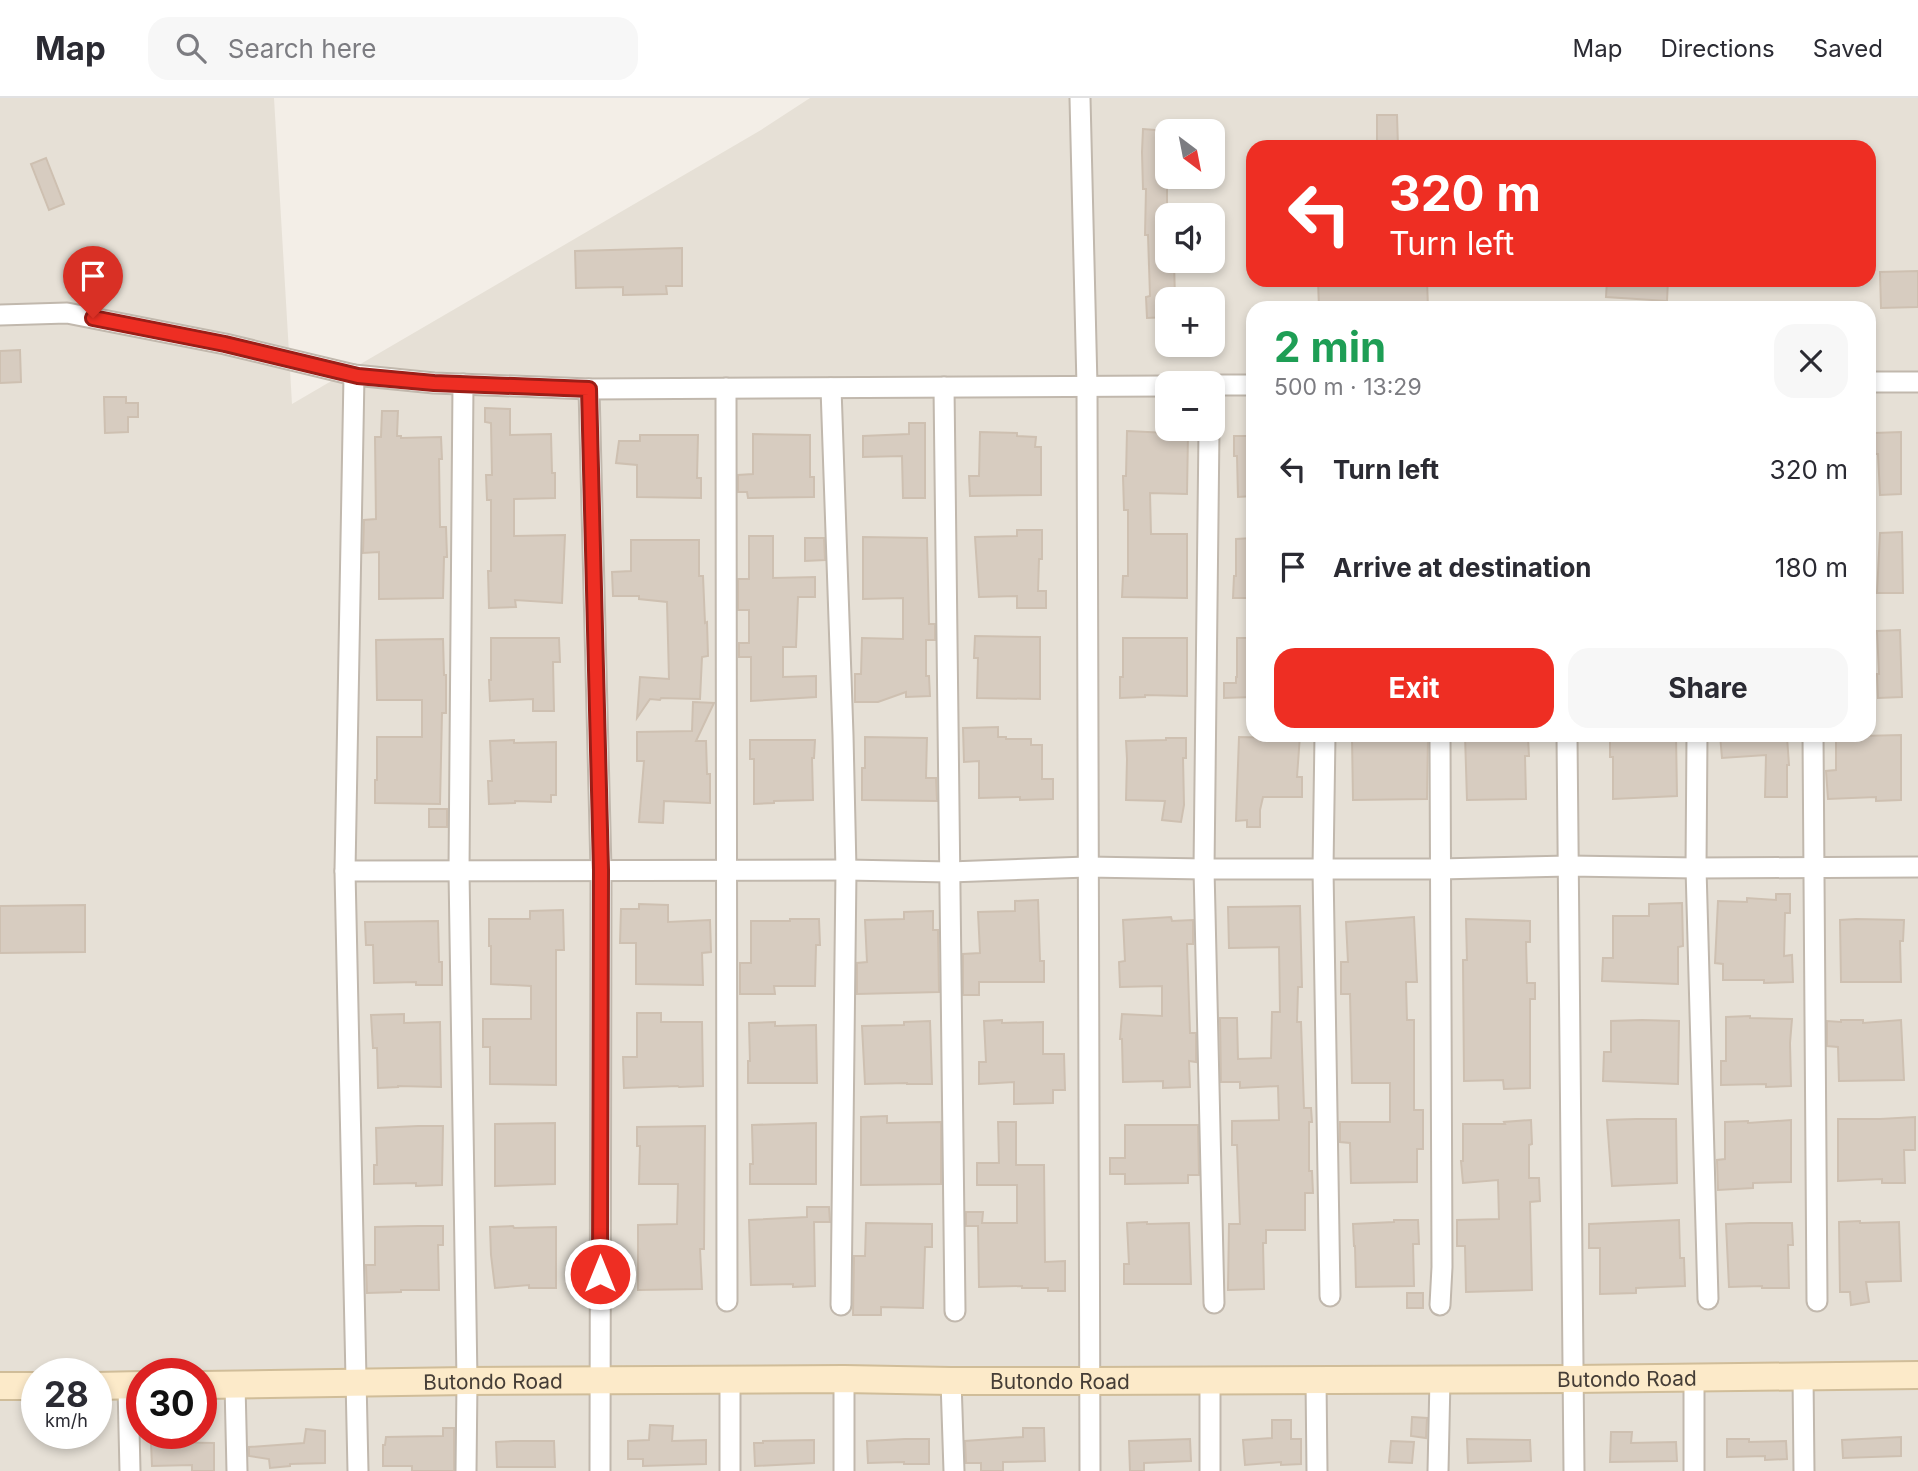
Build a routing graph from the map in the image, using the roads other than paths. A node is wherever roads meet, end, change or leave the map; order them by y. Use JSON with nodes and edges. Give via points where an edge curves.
{"nodes":[{"id":1,"x":1080,"y":98,"type":"edge"},
{"id":2,"x":0,"y":315,"type":"edge"},
{"id":3,"x":354,"y":375,"type":"junction"},
{"id":4,"x":1876,"y":382,"type":"edge"},
{"id":5,"x":1918,"y":382,"type":"edge"},
{"id":6,"x":463,"y":384,"type":"junction"},
{"id":7,"x":1225,"y":385,"type":"edge"},
{"id":8,"x":1246,"y":385,"type":"edge"},
{"id":9,"x":1087,"y":386,"type":"junction"},
{"id":10,"x":1155,"y":386,"type":"edge"},
{"id":11,"x":831,"y":387,"type":"junction"},
{"id":12,"x":944,"y":387,"type":"junction"},
{"id":13,"x":726,"y":388,"type":"junction"},
{"id":14,"x":589,"y":389,"type":"junction"},
{"id":15,"x":1209,"y":441,"type":"edge"},
{"id":16,"x":1325,"y":742,"type":"edge"},
{"id":17,"x":1440,"y":742,"type":"edge"},
{"id":18,"x":1567,"y":742,"type":"edge"},
{"id":19,"x":1697,"y":742,"type":"edge"},
{"id":20,"x":1813,"y":742,"type":"edge"},
{"id":21,"x":1569,"y":866,"type":"junction"},
{"id":22,"x":1087,"y":867,"type":"junction"},
{"id":23,"x":1918,"y":867,"type":"edge"},
{"id":24,"x":1696,"y":868,"type":"junction"},
{"id":25,"x":1813,"y":868,"type":"junction"},
{"id":26,"x":1204,"y":869,"type":"junction"},
{"id":27,"x":1323,"y":869,"type":"junction"},
{"id":28,"x":1439,"y":869,"type":"junction"},
{"id":29,"x":601,"y":870,"type":"junction"},
{"id":30,"x":727,"y":870,"type":"junction"},
{"id":31,"x":846,"y":870,"type":"junction"},
{"id":32,"x":345,"y":871,"type":"junction"},
{"id":33,"x":459,"y":871,"type":"junction"},
{"id":34,"x":950,"y":872,"type":"junction"},
{"id":35,"x":1330,"y":1296,"type":"dead end"},
{"id":36,"x":1708,"y":1298,"type":"dead end"},
{"id":37,"x":727,"y":1301,"type":"dead end"},
{"id":38,"x":1817,"y":1301,"type":"dead end"},
{"id":39,"x":1214,"y":1303,"type":"dead end"},
{"id":40,"x":841,"y":1305,"type":"dead end"},
{"id":41,"x":1440,"y":1305,"type":"dead end"},
{"id":42,"x":955,"y":1311,"type":"dead end"},
{"id":43,"x":1803,"y":1375,"type":"junction"},
{"id":44,"x":1918,"y":1375,"type":"edge"},
{"id":45,"x":1694,"y":1377,"type":"junction"},
{"id":46,"x":844,"y":1379,"type":"junction"},
{"id":47,"x":1440,"y":1379,"type":"junction"},
{"id":48,"x":1574,"y":1379,"type":"junction"},
{"id":49,"x":730,"y":1380,"type":"junction"},
{"id":50,"x":1210,"y":1380,"type":"junction"},
{"id":51,"x":1316,"y":1380,"type":"junction"},
{"id":52,"x":467,"y":1381,"type":"junction"},
{"id":53,"x":600,"y":1381,"type":"junction"},
{"id":54,"x":951,"y":1381,"type":"junction"},
{"id":55,"x":1090,"y":1381,"type":"junction"},
{"id":56,"x":357,"y":1382,"type":"junction"},
{"id":57,"x":235,"y":1384,"type":"junction"},
{"id":58,"x":217,"y":1385,"type":"edge"},
{"id":59,"x":0,"y":1386,"type":"edge"},
{"id":60,"x":21,"y":1386,"type":"edge"},
{"id":61,"x":131,"y":1449,"type":"edge"},
{"id":62,"x":130,"y":1471,"type":"edge"},
{"id":63,"x":237,"y":1471,"type":"edge"},
{"id":64,"x":358,"y":1471,"type":"edge"},
{"id":65,"x":466,"y":1471,"type":"edge"},
{"id":66,"x":600,"y":1471,"type":"edge"},
{"id":67,"x":730,"y":1471,"type":"edge"},
{"id":68,"x":844,"y":1471,"type":"edge"},
{"id":69,"x":954,"y":1471,"type":"edge"},
{"id":70,"x":1090,"y":1471,"type":"edge"},
{"id":71,"x":1210,"y":1471,"type":"edge"},
{"id":72,"x":1317,"y":1471,"type":"edge"},
{"id":73,"x":1438,"y":1471,"type":"edge"},
{"id":74,"x":1574,"y":1471,"type":"edge"},
{"id":75,"x":1694,"y":1471,"type":"edge"},
{"id":76,"x":1804,"y":1471,"type":"edge"}],
"edges":[{"from":1,"to":9,"type":"street"},
{"from":2,"to":3,"type":"street","via":[[67,313]]},
{"from":3,"to":6,"type":"street"},
{"from":3,"to":32,"type":"street"},
{"from":4,"to":5,"type":"street"},
{"from":6,"to":14,"type":"street"},
{"from":6,"to":33,"type":"street"},
{"from":7,"to":8,"type":"street"},
{"from":9,"to":10,"type":"street"},
{"from":9,"to":12,"type":"street"},
{"from":9,"to":22,"type":"street"},
{"from":11,"to":12,"type":"street"},
{"from":11,"to":13,"type":"street"},
{"from":11,"to":31,"type":"street"},
{"from":12,"to":34,"type":"street"},
{"from":13,"to":14,"type":"street"},
{"from":13,"to":30,"type":"street"},
{"from":14,"to":29,"type":"street"},
{"from":15,"to":26,"type":"street"},
{"from":16,"to":27,"type":"street"},
{"from":17,"to":28,"type":"street"},
{"from":18,"to":21,"type":"street"},
{"from":19,"to":24,"type":"street"},
{"from":20,"to":25,"type":"street"},
{"from":21,"to":24,"type":"street"},
{"from":21,"to":28,"type":"street"},
{"from":21,"to":48,"type":"street"},
{"from":22,"to":26,"type":"street"},
{"from":22,"to":34,"type":"street"},
{"from":22,"to":55,"type":"street"},
{"from":23,"to":25,"type":"street"},
{"from":24,"to":25,"type":"street"},
{"from":24,"to":36,"type":"street"},
{"from":25,"to":38,"type":"street"},
{"from":26,"to":27,"type":"street"},
{"from":26,"to":39,"type":"street"},
{"from":27,"to":28,"type":"street"},
{"from":27,"to":35,"type":"street"},
{"from":28,"to":41,"type":"street"},
{"from":29,"to":30,"type":"street"},
{"from":29,"to":33,"type":"street"},
{"from":29,"to":53,"type":"street"},
{"from":30,"to":31,"type":"street"},
{"from":30,"to":37,"type":"street"},
{"from":31,"to":34,"type":"street"},
{"from":31,"to":40,"type":"street"},
{"from":32,"to":33,"type":"street"},
{"from":32,"to":56,"type":"street"},
{"from":33,"to":52,"type":"street"},
{"from":34,"to":42,"type":"street"},
{"from":43,"to":44,"type":"street","name":"Butondo Road"},
{"from":43,"to":45,"type":"street","name":"Butondo Road"},
{"from":43,"to":76,"type":"street"},
{"from":45,"to":48,"type":"street","name":"Butondo Road"},
{"from":45,"to":75,"type":"street"},
{"from":46,"to":49,"type":"street","name":"Butondo Road"},
{"from":46,"to":54,"type":"street","name":"Butondo Road"},
{"from":46,"to":68,"type":"street"},
{"from":47,"to":48,"type":"street","name":"Butondo Road"},
{"from":47,"to":51,"type":"street","name":"Butondo Road"},
{"from":47,"to":73,"type":"street"},
{"from":48,"to":74,"type":"street"},
{"from":49,"to":53,"type":"street","name":"Butondo Road"},
{"from":49,"to":67,"type":"street"},
{"from":50,"to":51,"type":"street","name":"Butondo Road"},
{"from":50,"to":55,"type":"street","name":"Butondo Road"},
{"from":50,"to":71,"type":"street"},
{"from":51,"to":72,"type":"street"},
{"from":52,"to":53,"type":"street","name":"Butondo Road"},
{"from":52,"to":56,"type":"street","name":"Butondo Road"},
{"from":52,"to":65,"type":"street"},
{"from":53,"to":66,"type":"street"},
{"from":54,"to":55,"type":"street","name":"Butondo Road"},
{"from":54,"to":69,"type":"street"},
{"from":55,"to":70,"type":"street"},
{"from":56,"to":57,"type":"street","name":"Butondo Road"},
{"from":56,"to":64,"type":"street"},
{"from":57,"to":58,"type":"street","name":"Butondo Road"},
{"from":57,"to":63,"type":"street"},
{"from":59,"to":60,"type":"street"},
{"from":61,"to":62,"type":"street"}]}
